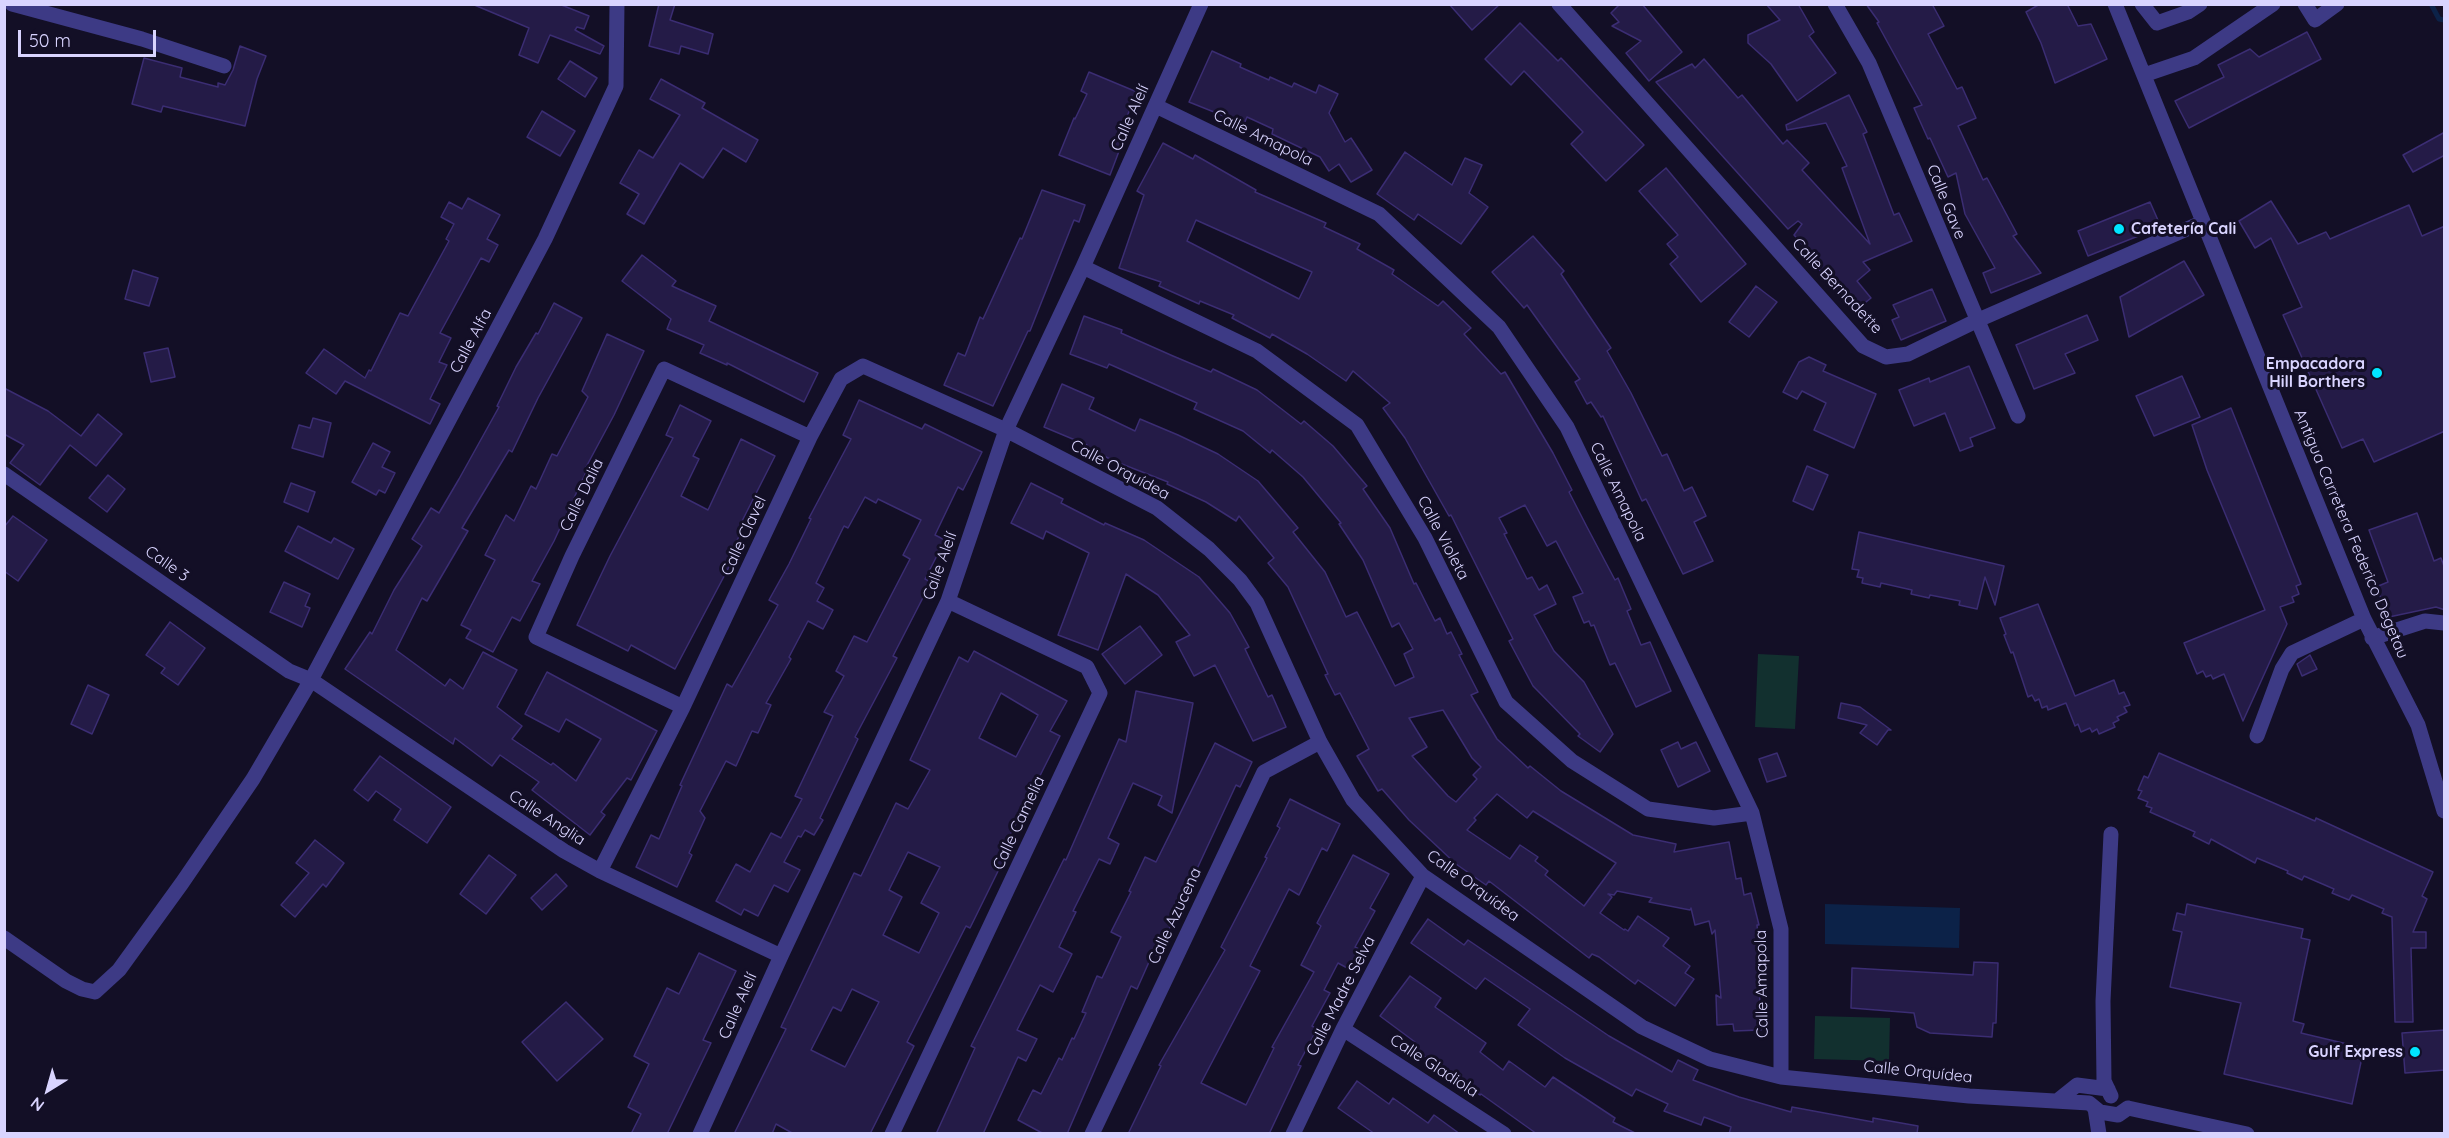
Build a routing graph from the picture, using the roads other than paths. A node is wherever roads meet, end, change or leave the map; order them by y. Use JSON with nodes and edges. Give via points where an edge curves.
{"nodes":[{"id":1,"x":12,"y":4,"type":"edge"},
{"id":2,"x":617,"y":4,"type":"edge"},
{"id":3,"x":1201,"y":4,"type":"edge"},
{"id":4,"x":1558,"y":4,"type":"edge"},
{"id":5,"x":1835,"y":4,"type":"edge"},
{"id":6,"x":2115,"y":4,"type":"edge"},
{"id":7,"x":2142,"y":4,"type":"edge"},
{"id":8,"x":2200,"y":4,"type":"edge"},
{"id":9,"x":2274,"y":4,"type":"edge"},
{"id":10,"x":2305,"y":4,"type":"edge"},
{"id":11,"x":2337,"y":4,"type":"edge"},
{"id":12,"x":2122,"y":21,"type":"junction"},
{"id":13,"x":224,"y":66,"type":"dead end"},
{"id":14,"x":2144,"y":75,"type":"junction"},
{"id":15,"x":1155,"y":106,"type":"junction"},
{"id":16,"x":2203,"y":222,"type":"junction"},
{"id":17,"x":1083,"y":267,"type":"junction"},
{"id":18,"x":1976,"y":321,"type":"junction"},
{"id":19,"x":2018,"y":416,"type":"dead end"},
{"id":20,"x":1006,"y":430,"type":"junction"},
{"id":21,"x":810,"y":438,"type":"junction"},
{"id":22,"x":4,"y":474,"type":"edge"},
{"id":23,"x":948,"y":601,"type":"junction"},
{"id":24,"x":2364,"y":619,"type":"junction"},
{"id":25,"x":2445,"y":623,"type":"edge"},
{"id":26,"x":2372,"y":638,"type":"junction"},
{"id":27,"x":312,"y":680,"type":"junction"},
{"id":28,"x":683,"y":707,"type":"junction"},
{"id":29,"x":2257,"y":736,"type":"dead end"},
{"id":30,"x":1320,"y":742,"type":"junction"},
{"id":31,"x":2445,"y":811,"type":"edge"},
{"id":32,"x":1752,"y":813,"type":"junction"},
{"id":33,"x":2111,"y":834,"type":"dead end"},
{"id":34,"x":600,"y":871,"type":"junction"},
{"id":35,"x":1423,"y":876,"type":"junction"},
{"id":36,"x":4,"y":938,"type":"edge"},
{"id":37,"x":781,"y":956,"type":"junction"},
{"id":38,"x":1343,"y":1029,"type":"junction"},
{"id":39,"x":1781,"y":1077,"type":"junction"},
{"id":40,"x":2109,"y":1092,"type":"junction"},
{"id":41,"x":2057,"y":1101,"type":"junction"},
{"id":42,"x":2092,"y":1106,"type":"junction"},
{"id":43,"x":2123,"y":1111,"type":"junction"},
{"id":44,"x":700,"y":1134,"type":"edge"},
{"id":45,"x":892,"y":1134,"type":"edge"},
{"id":46,"x":1092,"y":1134,"type":"edge"},
{"id":47,"x":1293,"y":1134,"type":"edge"},
{"id":48,"x":1504,"y":1134,"type":"edge"},
{"id":49,"x":2099,"y":1134,"type":"edge"},
{"id":50,"x":2106,"y":1134,"type":"edge"},
{"id":51,"x":2247,"y":1134,"type":"edge"}],
"edges":[{"from":1,"to":13,"type":"street"},
{"from":2,"to":27,"type":"street","name":"Calle Alfa","via":[[616,86],[545,239]]},
{"from":3,"to":15,"type":"street","name":"Calle Alelí"},
{"from":4,"to":18,"type":"street","name":"Calle Bernadette","via":[[1863,346],[1886,357],[1908,354]]},
{"from":5,"to":18,"type":"street","name":"Calle Gave","via":[[1869,63]]},
{"from":6,"to":12,"type":"street","name":"Antigua Carretera Federico Degetau"},
{"from":7,"to":8,"type":"street","via":[[2157,23]]},
{"from":7,"to":12,"type":"street"},
{"from":9,"to":14,"type":"street","via":[[2194,58]]},
{"from":10,"to":11,"type":"street","via":[[2315,20]]},
{"from":12,"to":14,"type":"street","name":"Antigua Carretera Federico Degetau"},
{"from":14,"to":16,"type":"street","name":"Antigua Carretera Federico Degetau"},
{"from":15,"to":17,"type":"street","name":"Calle Alelí"},
{"from":15,"to":32,"type":"street","name":"Calle Amapola","via":[[1379,214],[1499,327],[1567,427]]},
{"from":16,"to":18,"type":"street","name":"Calle Bernadette"},
{"from":16,"to":24,"type":"street","name":"Antigua Carretera Federico Degetau"},
{"from":17,"to":20,"type":"street","name":"Calle Alelí"},
{"from":17,"to":32,"type":"street","name":"Calle Violeta","via":[[1257,351],[1357,425],[1425,538],[1506,702],[1572,761],[1648,808],[1714,818]]},
{"from":18,"to":19,"type":"street","name":"Calle Gave"},
{"from":20,"to":21,"type":"street","name":"Calle Clavel","via":[[863,366],[841,379]]},
{"from":20,"to":23,"type":"street","name":"Calle Alelí"},
{"from":20,"to":30,"type":"street","name":"Calle Orquídea","via":[[1156,508],[1209,549],[1257,603]]},
{"from":21,"to":28,"type":"street","name":"Calle Clavel"},
{"from":21,"to":28,"type":"street","name":"Calle Dalia","via":[[664,369],[572,556],[536,637]]},
{"from":22,"to":27,"type":"street","name":"Calle 3","via":[[289,671]]},
{"from":23,"to":37,"type":"street","name":"Calle Alelí"},
{"from":23,"to":45,"type":"street","name":"Calle Camelia","via":[[1087,667],[1100,693]]},
{"from":24,"to":26,"type":"street","name":"Antigua Carretera Federico Degetau"},
{"from":24,"to":29,"type":"street","via":[[2292,653]]},
{"from":25,"to":26,"type":"street","via":[[2425,621]]},
{"from":26,"to":31,"type":"street","name":"Antigua Carretera Federico Degetau","via":[[2418,725]]},
{"from":27,"to":34,"type":"street","name":"Calle Anglia","via":[[529,829]]},
{"from":27,"to":36,"type":"street","name":"Calle Alfa","via":[[253,779],[182,883],[119,970],[95,992],[66,981]]},
{"from":28,"to":34,"type":"street","name":"Calle Clavel"},
{"from":30,"to":35,"type":"street","name":"Calle Orquídea","via":[[1353,800]]},
{"from":30,"to":46,"type":"street","name":"Calle Azucena","via":[[1264,772]]},
{"from":32,"to":39,"type":"street","name":"Calle Amapola","via":[[1781,929]]},
{"from":33,"to":40,"type":"street","via":[[2103,1001],[2104,1080]]},
{"from":34,"to":37,"type":"street","name":"Calle Anglia"},
{"from":35,"to":38,"type":"street","name":"Calle Madre Selva"},
{"from":35,"to":39,"type":"street","name":"Calle Orquídea","via":[[1642,1027],[1710,1059]]},
{"from":37,"to":44,"type":"street","name":"Calle Alelí"},
{"from":38,"to":47,"type":"street","name":"Calle Madre Selva"},
{"from":38,"to":48,"type":"street","name":"Calle Gladiola"},
{"from":39,"to":41,"type":"street","name":"Calle Orquídea"},
{"from":40,"to":41,"type":"street","via":[[2077,1084]]},
{"from":40,"to":42,"type":"street","via":[[2098,1096]]},
{"from":40,"to":43,"type":"street","via":[[2121,1098]]},
{"from":41,"to":42,"type":"street","name":"Calle Orquídea"},
{"from":42,"to":43,"type":"street","via":[[2100,1112]]},
{"from":42,"to":49,"type":"street"},
{"from":43,"to":50,"type":"street"},
{"from":43,"to":51,"type":"street"}]}
